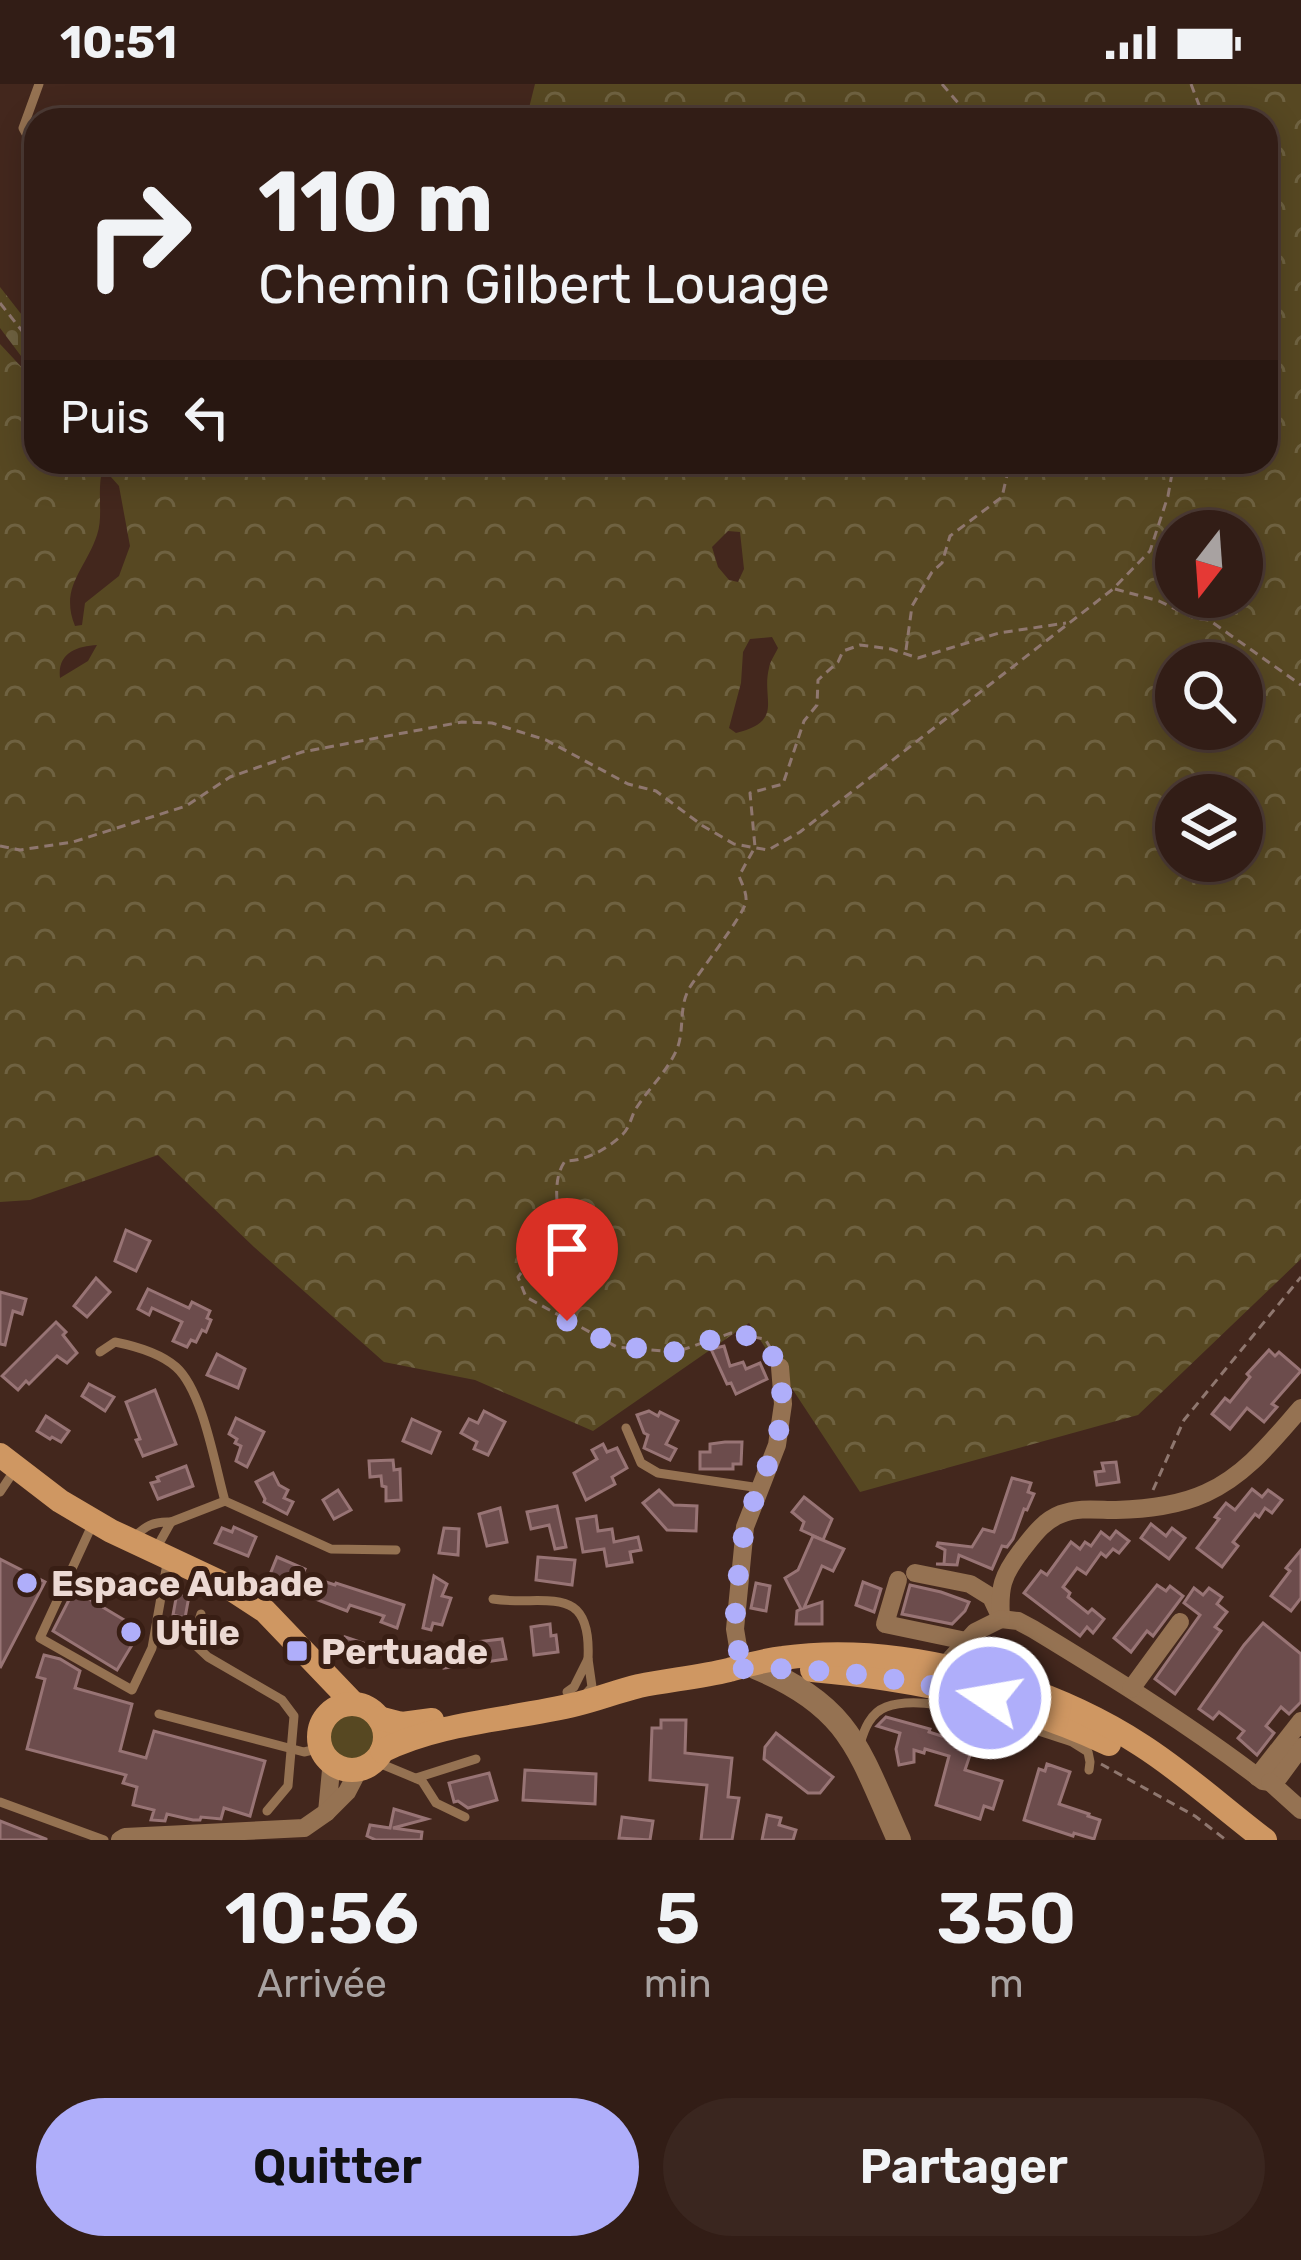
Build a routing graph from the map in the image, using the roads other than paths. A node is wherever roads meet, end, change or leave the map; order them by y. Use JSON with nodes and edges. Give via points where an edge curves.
{"nodes":[{"id":1,"x":100,"y":1352,"type":"dead end"},
{"id":2,"x":780,"y":1367,"type":"road end"},
{"id":3,"x":1301,"y":1408,"type":"edge"},
{"id":4,"x":626,"y":1428,"type":"dead end"},
{"id":5,"x":8,"y":1461,"type":"edge"},
{"id":6,"x":760,"y":1488,"type":"junction"},
{"id":7,"x":0,"y":1492,"type":"edge"},
{"id":8,"x":225,"y":1501,"type":"junction"},
{"id":9,"x":76,"y":1519,"type":"junction"},
{"id":10,"x":171,"y":1522,"type":"junction"},
{"id":11,"x":151,"y":1550,"type":"junction"},
{"id":12,"x":396,"y":1550,"type":"dead end"},
{"id":13,"x":493,"y":1599,"type":"dead end"},
{"id":14,"x":201,"y":1614,"type":"dead end"},
{"id":15,"x":1001,"y":1619,"type":"junction"},
{"id":16,"x":1180,"y":1622,"type":"dead end"},
{"id":17,"x":280,"y":1625,"type":"junction"},
{"id":18,"x":966,"y":1641,"type":"junction"},
{"id":19,"x":587,"y":1659,"type":"junction"},
{"id":20,"x":743,"y":1668,"type":"junction"},
{"id":21,"x":947,"y":1668,"type":"junction"},
{"id":22,"x":1131,"y":1689,"type":"junction"},
{"id":23,"x":579,"y":1694,"type":"junction"},
{"id":24,"x":354,"y":1704,"type":"junction"},
{"id":25,"x":159,"y":1714,"type":"dead end"},
{"id":26,"x":326,"y":1718,"type":"junction"},
{"id":27,"x":380,"y":1718,"type":"junction"},
{"id":28,"x":1301,"y":1721,"type":"edge"},
{"id":29,"x":1301,"y":1747,"type":"edge"},
{"id":30,"x":290,"y":1748,"type":"junction"},
{"id":31,"x":858,"y":1750,"type":"junction"},
{"id":32,"x":324,"y":1753,"type":"junction"},
{"id":33,"x":476,"y":1759,"type":"dead end"},
{"id":34,"x":372,"y":1760,"type":"junction"},
{"id":35,"x":1088,"y":1770,"type":"dead end"},
{"id":36,"x":416,"y":1778,"type":"junction"},
{"id":37,"x":1264,"y":1780,"type":"junction"},
{"id":38,"x":1202,"y":1791,"type":"junction"},
{"id":39,"x":0,"y":1802,"type":"edge"},
{"id":40,"x":1301,"y":1810,"type":"edge"},
{"id":41,"x":267,"y":1811,"type":"dead end"},
{"id":42,"x":327,"y":1812,"type":"junction"},
{"id":43,"x":465,"y":1817,"type":"dead end"},
{"id":44,"x":303,"y":1834,"type":"edge"},
{"id":45,"x":87,"y":1836,"type":"edge"},
{"id":46,"x":104,"y":1840,"type":"edge"},
{"id":47,"x":120,"y":1840,"type":"edge"},
{"id":48,"x":899,"y":1840,"type":"edge"},
{"id":49,"x":1265,"y":1840,"type":"edge"}],
"edges":[{"from":1,"to":8,"type":"lane","via":[[128,1344],[177,1368],[204,1420]]},
{"from":2,"to":6,"type":"street","via":[[777,1445]]},
{"from":3,"to":15,"type":"street","via":[[1252,1463],[1202,1496],[1082,1509],[1040,1527],[1005,1573]]},
{"from":4,"to":6,"type":"lane","via":[[641,1463],[658,1473]]},
{"from":5,"to":7,"type":"lane"},
{"from":5,"to":9,"type":"main road"},
{"from":6,"to":20,"type":"street","via":[[745,1527],[735,1629]]},
{"from":8,"to":10,"type":"lane"},
{"from":8,"to":12,"type":"lane","via":[[331,1549]]},
{"from":9,"to":11,"type":"main road"},
{"from":9,"to":11,"type":"lane","via":[[40,1638],[132,1690],[152,1648]]},
{"from":10,"to":11,"type":"lane"},
{"from":10,"to":11,"type":"lane","via":[[142,1528]]},
{"from":11,"to":17,"type":"main road","via":[[245,1597]]},
{"from":13,"to":19,"type":"lane","via":[[560,1599],[577,1609]]},
{"from":14,"to":30,"type":"lane","via":[[192,1642],[282,1700],[294,1716]]},
{"from":15,"to":18,"type":"street"},
{"from":15,"to":18,"type":"street","via":[[991,1597],[970,1585],[907,1576],[885,1624]]},
{"from":15,"to":22,"type":"street","via":[[1034,1629]]},
{"from":16,"to":22,"type":"street"},
{"from":17,"to":24,"type":"main road"},
{"from":17,"to":26,"type":"main road","via":[[319,1683]]},
{"from":18,"to":21,"type":"street"},
{"from":19,"to":23,"type":"lane"},
{"from":19,"to":23,"type":"lane","via":[[574,1687]]},
{"from":20,"to":21,"type":"main road","via":[[821,1655]]},
{"from":20,"to":23,"type":"main road"},
{"from":20,"to":31,"type":"street","via":[[789,1682],[824,1705]]},
{"from":20,"to":38,"type":"main road","via":[[839,1672],[990,1698],[1092,1736]]},
{"from":21,"to":38,"type":"main road","via":[[1078,1711]]},
{"from":22,"to":37,"type":"street"},
{"from":23,"to":27,"type":"main road","via":[[419,1723]]},
{"from":23,"to":34,"type":"main road","via":[[404,1740]]},
{"from":24,"to":26,"type":"main road"},
{"from":24,"to":27,"type":"main road"},
{"from":25,"to":30,"type":"lane"},
{"from":26,"to":32,"type":"main road"},
{"from":27,"to":34,"type":"main road","via":[[385,1734]]},
{"from":28,"to":37,"type":"street"},
{"from":29,"to":37,"type":"street","via":[[1279,1777]]},
{"from":30,"to":32,"type":"lane"},
{"from":30,"to":41,"type":"lane","via":[[288,1786]]},
{"from":31,"to":35,"type":"lane","via":[[871,1718],[885,1707],[917,1703],[1072,1742],[1088,1752]]},
{"from":31,"to":48,"type":"street"},
{"from":32,"to":34,"type":"main road","via":[[342,1768]]},
{"from":32,"to":42,"type":"street","via":[[331,1770]]},
{"from":33,"to":36,"type":"lane"},
{"from":34,"to":36,"type":"lane"},
{"from":34,"to":42,"type":"street"},
{"from":36,"to":43,"type":"lane","via":[[436,1803]]},
{"from":37,"to":40,"type":"street"},
{"from":38,"to":49,"type":"main road"},
{"from":39,"to":45,"type":"lane"},
{"from":42,"to":44,"type":"street"},
{"from":44,"to":47,"type":"street"},
{"from":45,"to":46,"type":"lane"}]}
